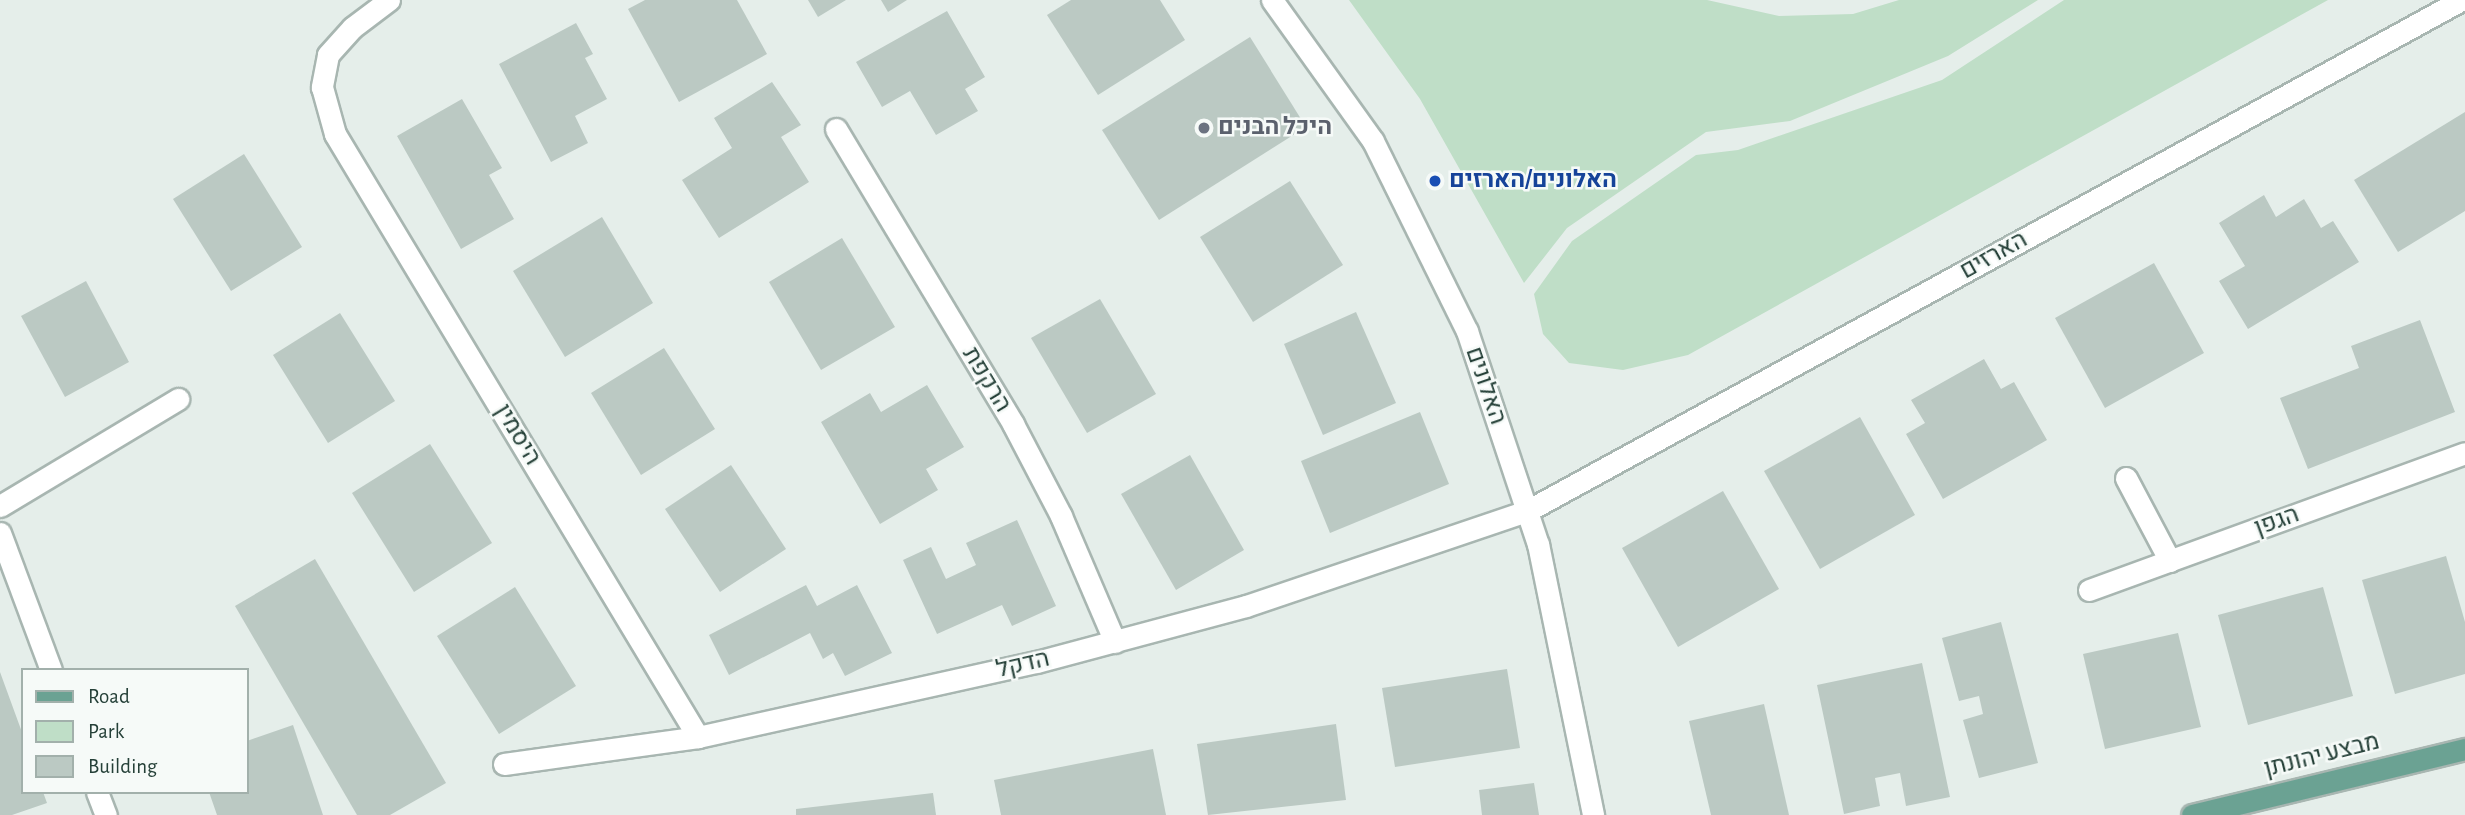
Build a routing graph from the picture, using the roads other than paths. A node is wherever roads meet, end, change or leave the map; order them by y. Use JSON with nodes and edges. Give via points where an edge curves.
{"nodes":[{"id":1,"x":389,"y":0,"type":"edge"},
{"id":2,"x":1272,"y":0,"type":"edge"},
{"id":3,"x":2461,"y":0,"type":"edge"},
{"id":4,"x":835,"y":129,"type":"dead end"},
{"id":5,"x":178,"y":399,"type":"dead end"},
{"id":6,"x":2465,"y":453,"type":"edge"},
{"id":7,"x":2126,"y":478,"type":"dead end"},
{"id":8,"x":0,"y":506,"type":"edge"},
{"id":9,"x":1527,"y":511,"type":"junction"},
{"id":10,"x":0,"y":533,"type":"edge"},
{"id":11,"x":2170,"y":561,"type":"junction"},
{"id":12,"x":2089,"y":590,"type":"dead end"},
{"id":13,"x":1115,"y":642,"type":"junction"},
{"id":14,"x":50,"y":668,"type":"edge"},
{"id":15,"x":698,"y":737,"type":"junction"},
{"id":16,"x":2465,"y":749,"type":"edge"},
{"id":17,"x":505,"y":764,"type":"dead end"},
{"id":18,"x":98,"y":794,"type":"edge"},
{"id":19,"x":106,"y":815,"type":"edge"},
{"id":20,"x":1593,"y":815,"type":"edge"},
{"id":21,"x":2192,"y":815,"type":"edge"}],
"edges":[{"from":1,"to":15,"type":"street","name":"היסמין","via":[[352,28],[328,55],[322,88],[335,134]]},
{"from":2,"to":9,"type":"street","name":"האלונים","via":[[1339,87],[1417,225],[1466,331]]},
{"from":3,"to":9,"type":"street","name":"הארזים"},
{"from":4,"to":13,"type":"street","name":"הרקפת","via":[[1013,424],[1061,516]]},
{"from":5,"to":8,"type":"street"},
{"from":6,"to":11,"type":"street","name":"הגפן"},
{"from":7,"to":11,"type":"street"},
{"from":9,"to":13,"type":"street","name":"הדקל","via":[[1246,606]]},
{"from":9,"to":20,"type":"street","name":"האלונים","via":[[1562,642]]},
{"from":10,"to":14,"type":"street"},
{"from":11,"to":12,"type":"street","name":"הגפן"},
{"from":13,"to":15,"type":"street","name":"הדקל"},
{"from":15,"to":17,"type":"street","name":"הדקל"},
{"from":16,"to":21,"type":"main road","name":"מבצע יהונתן"},
{"from":18,"to":19,"type":"street"}]}
